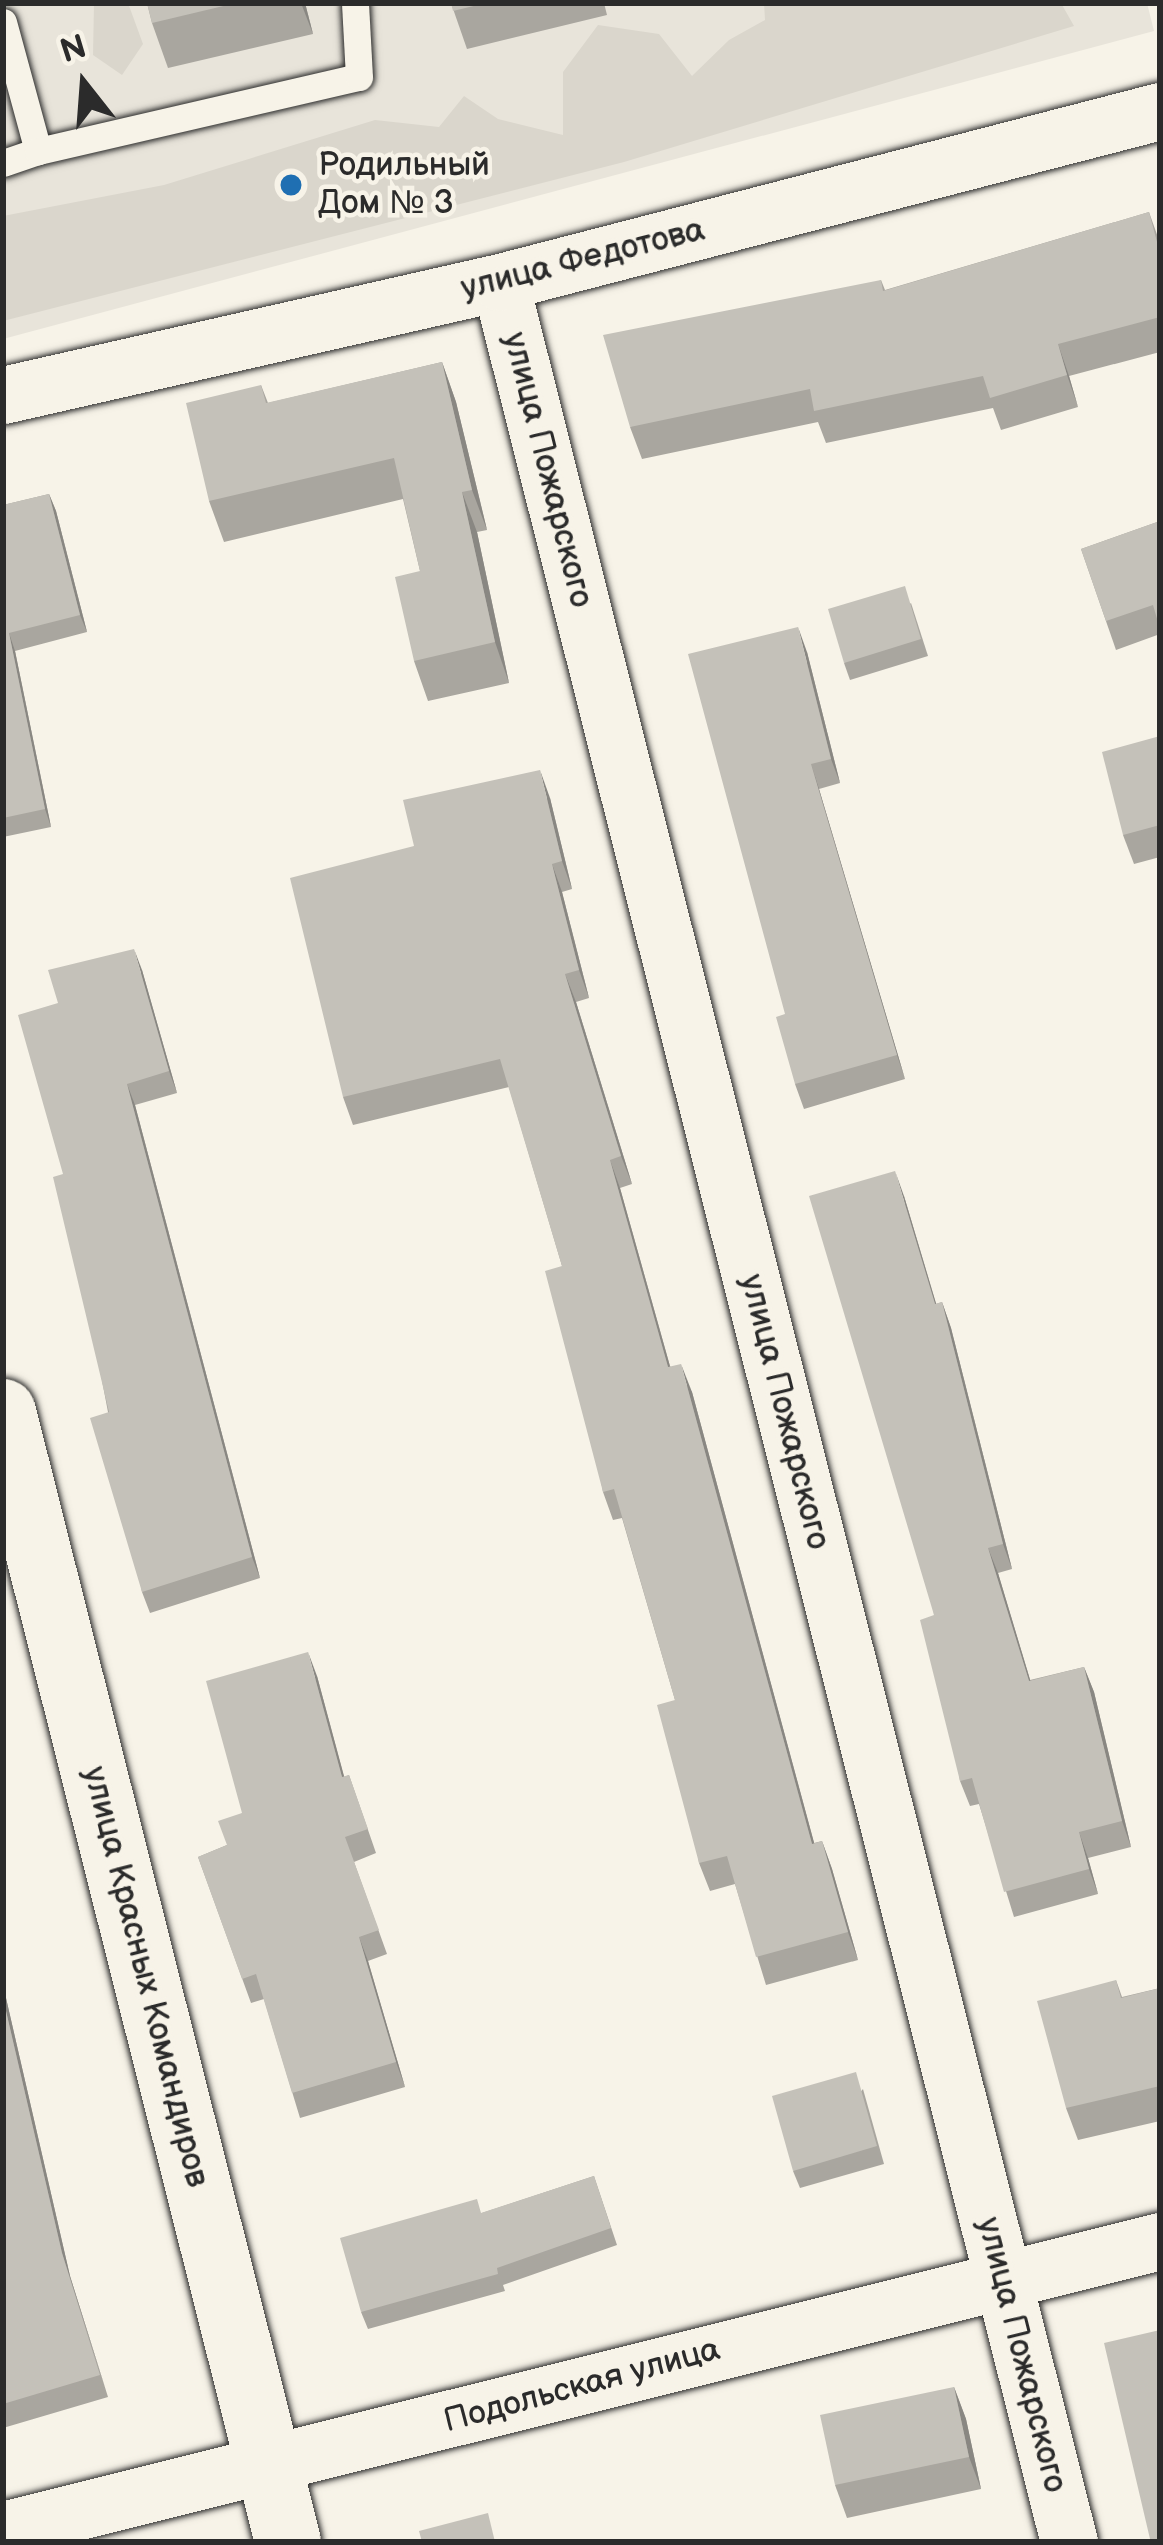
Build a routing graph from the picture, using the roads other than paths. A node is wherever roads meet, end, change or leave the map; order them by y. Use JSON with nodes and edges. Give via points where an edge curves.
{"nodes":[{"id":1,"x":355,"y":3,"type":"edge"},
{"id":2,"x":3,"y":22,"type":"edge"},
{"id":3,"x":1160,"y":111,"type":"edge"},
{"id":4,"x":38,"y":151,"type":"junction"},
{"id":5,"x":3,"y":163,"type":"edge"},
{"id":6,"x":500,"y":282,"type":"junction"},
{"id":7,"x":3,"y":395,"type":"edge"},
{"id":8,"x":3,"y":1412,"type":"edge"},
{"id":9,"x":1160,"y":2241,"type":"edge"},
{"id":10,"x":1001,"y":2278,"type":"junction"},
{"id":11,"x":268,"y":2467,"type":"junction"},
{"id":12,"x":3,"y":2530,"type":"edge"},
{"id":13,"x":287,"y":2542,"type":"edge"},
{"id":14,"x":1069,"y":2542,"type":"edge"}],
"edges":[{"from":1,"to":4,"type":"lane","via":[[359,77]]},
{"from":2,"to":4,"type":"lane"},
{"from":3,"to":6,"type":"street","name":"улица Федотова"},
{"from":4,"to":5,"type":"lane"},
{"from":6,"to":7,"type":"street","name":"улица Федотова"},
{"from":6,"to":10,"type":"street","name":"улица Пожарского"},
{"from":8,"to":11,"type":"street","name":"улица Красных Командиров"},
{"from":9,"to":10,"type":"street","name":"Подольская улица"},
{"from":10,"to":11,"type":"street","name":"Подольская улица"},
{"from":10,"to":14,"type":"street","name":"улица Пожарского"},
{"from":11,"to":12,"type":"street","name":"Подольская улица"},
{"from":11,"to":13,"type":"street","name":"улица Красных Командиров"}]}
